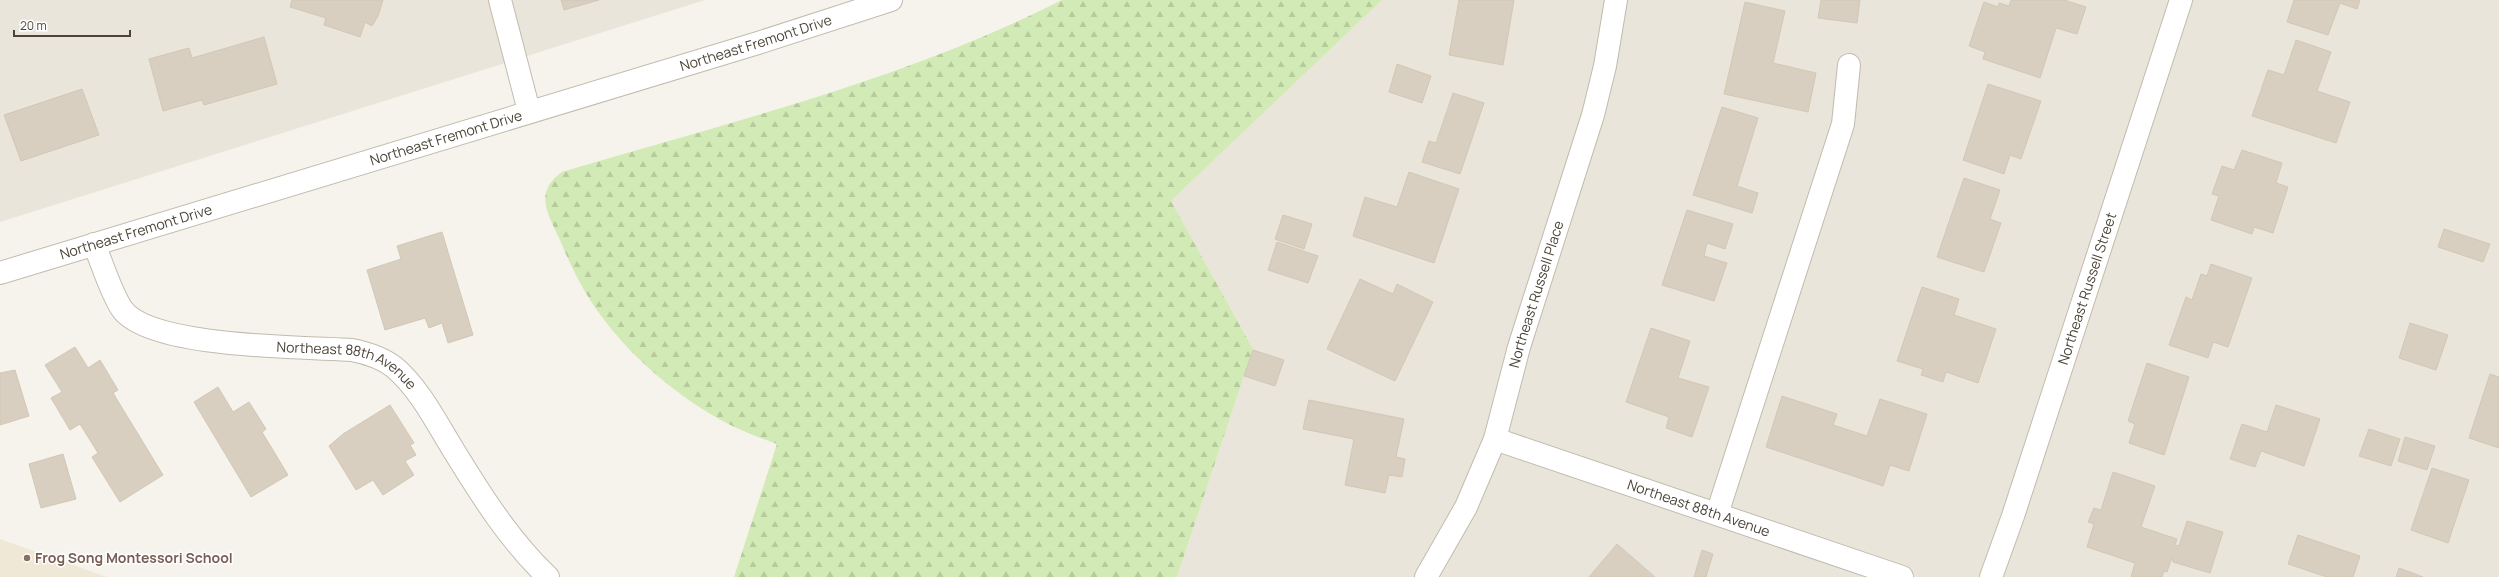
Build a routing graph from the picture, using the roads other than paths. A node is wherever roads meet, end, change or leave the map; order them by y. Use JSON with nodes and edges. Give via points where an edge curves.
{"nodes":[{"id":1,"x":500,"y":0,"type":"edge"},
{"id":2,"x":891,"y":0,"type":"edge"},
{"id":3,"x":1616,"y":0,"type":"edge"},
{"id":4,"x":2181,"y":0,"type":"edge"},
{"id":5,"x":1849,"y":65,"type":"dead end"},
{"id":6,"x":529,"y":111,"type":"junction"},
{"id":7,"x":94,"y":244,"type":"junction"},
{"id":8,"x":0,"y":273,"type":"edge"},
{"id":9,"x":1496,"y":439,"type":"junction"},
{"id":10,"x":1717,"y":514,"type":"junction"},
{"id":11,"x":548,"y":577,"type":"edge"},
{"id":12,"x":1426,"y":577,"type":"edge"},
{"id":13,"x":1902,"y":577,"type":"edge"},
{"id":14,"x":1991,"y":577,"type":"edge"}],
"edges":[{"from":1,"to":6,"type":"street"},
{"from":2,"to":6,"type":"street","name":"Northeast Fremont Drive"},
{"from":3,"to":9,"type":"street","name":"Northeast Russell Place","via":[[1605,66],[1593,115],[1519,347]]},
{"from":4,"to":14,"type":"street","name":"Northeast Russell Street"},
{"from":5,"to":10,"type":"street","via":[[1843,124]]},
{"from":6,"to":7,"type":"street","name":"Northeast Fremont Drive"},
{"from":7,"to":8,"type":"street","name":"Northeast Fremont Drive"},
{"from":7,"to":11,"type":"street","name":"Northeast 88th Avenue","via":[[122,309],[141,324],[163,333],[195,340],[352,350],[374,355],[393,367],[410,384],[515,541]]},
{"from":9,"to":10,"type":"street","name":"Northeast 88th Avenue"},
{"from":9,"to":12,"type":"street","name":"Northeast Russell Place","via":[[1466,507]]},
{"from":10,"to":13,"type":"street","name":"Northeast 88th Avenue"}]}
